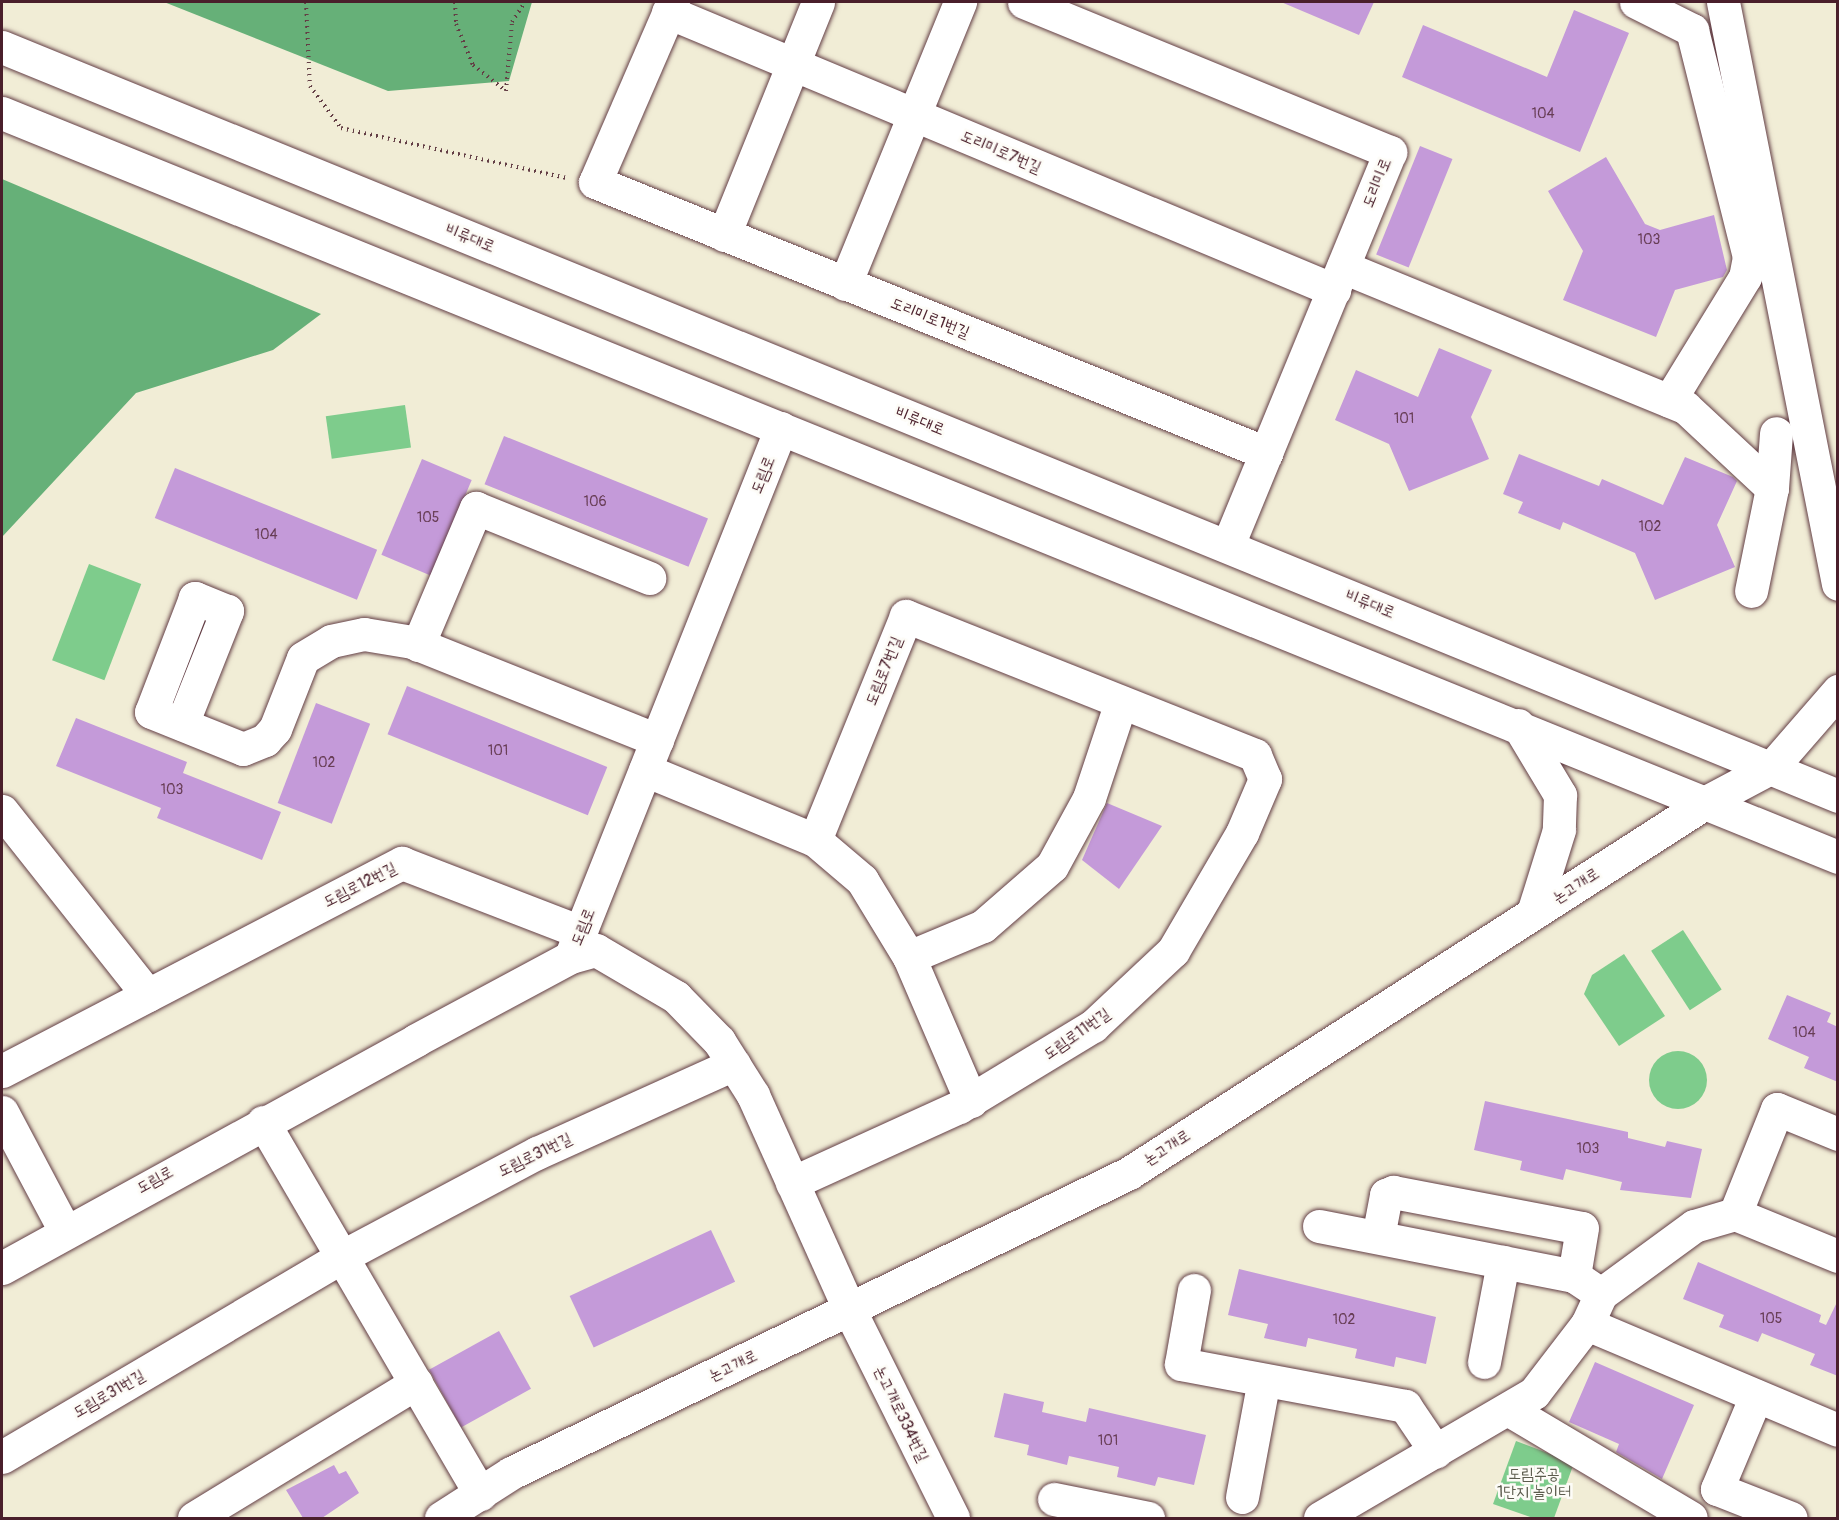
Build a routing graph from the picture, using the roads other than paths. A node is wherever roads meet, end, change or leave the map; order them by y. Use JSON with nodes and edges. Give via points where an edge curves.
{"nodes":[{"id":1,"x":818,"y":2,"type":"edge"},
{"id":2,"x":960,"y":2,"type":"edge"},
{"id":3,"x":1024,"y":2,"type":"edge"},
{"id":4,"x":1636,"y":2,"type":"edge"},
{"id":5,"x":1724,"y":2,"type":"edge"},
{"id":6,"x":671,"y":7,"type":"edge"},
{"id":7,"x":2,"y":47,"type":"edge"},
{"id":8,"x":792,"y":65,"type":"junction"},
{"id":9,"x":2,"y":113,"type":"edge"},
{"id":10,"x":914,"y":116,"type":"junction"},
{"id":11,"x":724,"y":235,"type":"junction"},
{"id":12,"x":1338,"y":279,"type":"junction"},
{"id":13,"x":845,"y":284,"type":"junction"},
{"id":14,"x":1669,"y":401,"type":"junction"},
{"id":15,"x":781,"y":428,"type":"junction"},
{"id":16,"x":1776,"y":433,"type":"dead end"},
{"id":17,"x":1266,"y":453,"type":"junction"},
{"id":18,"x":1772,"y":488,"type":"junction"},
{"id":19,"x":1228,"y":546,"type":"junction"},
{"id":20,"x":649,"y":578,"type":"dead end"},
{"id":21,"x":1838,"y":584,"type":"edge"},
{"id":22,"x":1751,"y":591,"type":"dead end"},
{"id":23,"x":418,"y":645,"type":"junction"},
{"id":24,"x":1838,"y":691,"type":"edge"},
{"id":25,"x":1121,"y":702,"type":"junction"},
{"id":26,"x":182,"y":724,"type":"dead end"},
{"id":27,"x":1518,"y":725,"type":"junction"},
{"id":28,"x":657,"y":740,"type":"junction"},
{"id":29,"x":1772,"y":767,"type":"junction"},
{"id":30,"x":645,"y":770,"type":"junction"},
{"id":31,"x":1264,"y":779,"type":"joint"},
{"id":32,"x":1838,"y":796,"type":"edge"},
{"id":33,"x":1708,"y":801,"type":"junction"},
{"id":34,"x":2,"y":811,"type":"edge"},
{"id":35,"x":815,"y":840,"type":"junction"},
{"id":36,"x":1838,"y":857,"type":"edge"},
{"id":37,"x":1533,"y":914,"type":"junction"},
{"id":38,"x":576,"y":944,"type":"junction"},
{"id":39,"x":909,"y":957,"type":"junction"},
{"id":40,"x":148,"y":995,"type":"junction"},
{"id":41,"x":734,"y":1064,"type":"junction"},
{"id":42,"x":2,"y":1071,"type":"edge"},
{"id":43,"x":971,"y":1101,"type":"junction"},
{"id":44,"x":2,"y":1112,"type":"edge"},
{"id":45,"x":262,"y":1122,"type":"junction"},
{"id":46,"x":1838,"y":1134,"type":"edge"},
{"id":47,"x":792,"y":1183,"type":"junction"},
{"id":48,"x":1735,"y":1214,"type":"junction"},
{"id":49,"x":1319,"y":1226,"type":"dead end"},
{"id":50,"x":65,"y":1231,"type":"junction"},
{"id":51,"x":1378,"y":1237,"type":"junction"},
{"id":52,"x":1838,"y":1256,"type":"edge"},
{"id":53,"x":342,"y":1257,"type":"junction"},
{"id":54,"x":1503,"y":1262,"type":"junction"},
{"id":55,"x":2,"y":1268,"type":"edge"},
{"id":56,"x":1574,"y":1276,"type":"junction"},
{"id":57,"x":1194,"y":1290,"type":"dead end"},
{"id":58,"x":1601,"y":1294,"type":"junction"},
{"id":59,"x":849,"y":1309,"type":"junction"},
{"id":60,"x":1587,"y":1324,"type":"junction"},
{"id":61,"x":1484,"y":1362,"type":"dead end"},
{"id":62,"x":1264,"y":1380,"type":"junction"},
{"id":63,"x":416,"y":1383,"type":"junction"},
{"id":64,"x":1756,"y":1396,"type":"junction"},
{"id":65,"x":1511,"y":1411,"type":"junction"},
{"id":66,"x":1838,"y":1430,"type":"edge"},
{"id":67,"x":1436,"y":1452,"type":"junction"},
{"id":68,"x":2,"y":1457,"type":"edge"},
{"id":69,"x":1717,"y":1489,"type":"junction"},
{"id":70,"x":480,"y":1494,"type":"junction"},
{"id":71,"x":1242,"y":1497,"type":"dead end"},
{"id":72,"x":1054,"y":1499,"type":"dead end"},
{"id":73,"x":1668,"y":1514,"type":"edge"},
{"id":74,"x":194,"y":1518,"type":"edge"},
{"id":75,"x":441,"y":1518,"type":"edge"},
{"id":76,"x":953,"y":1518,"type":"edge"},
{"id":77,"x":1148,"y":1518,"type":"edge"},
{"id":78,"x":1320,"y":1518,"type":"edge"},
{"id":79,"x":1791,"y":1518,"type":"edge"}],
"edges":[{"from":1,"to":8,"type":"main road"},
{"from":2,"to":10,"type":"main road"},
{"from":3,"to":12,"type":"main road","name":"도리미로","via":[[1389,152]]},
{"from":4,"to":14,"type":"main road","via":[[1692,30],[1749,257],[1745,277]]},
{"from":5,"to":21,"type":"main road"},
{"from":6,"to":8,"type":"main road","name":"도리미로7번길"},
{"from":6,"to":11,"type":"main road","name":"도리미로1번길","via":[[595,182]]},
{"from":7,"to":19,"type":"main road","name":"비류대로"},
{"from":8,"to":10,"type":"main road","name":"도리미로7번길"},
{"from":8,"to":11,"type":"main road"},
{"from":9,"to":15,"type":"main road"},
{"from":10,"to":12,"type":"main road","name":"도리미로7번길"},
{"from":10,"to":13,"type":"main road"},
{"from":11,"to":13,"type":"main road","name":"도리미로1번길"},
{"from":12,"to":14,"type":"main road","name":"도리미로7번길"},
{"from":12,"to":17,"type":"main road","name":"도리미로"},
{"from":13,"to":17,"type":"main road","name":"도리미로1번길"},
{"from":14,"to":18,"type":"main road","name":"도리미로7번길","via":[[1726,442]]},
{"from":15,"to":27,"type":"main road"},
{"from":15,"to":28,"type":"main road","name":"도림로"},
{"from":16,"to":18,"type":"main road"},
{"from":17,"to":19,"type":"main road","name":"도리미로"},
{"from":18,"to":22,"type":"main road"},
{"from":19,"to":29,"type":"main road","name":"비류대로"},
{"from":20,"to":23,"type":"main road","via":[[476,508]]},
{"from":23,"to":26,"type":"main road","via":[[364,634],[331,641],[303,658],[275,729],[249,747]]},
{"from":23,"to":28,"type":"main road","via":[[462,656]]},
{"from":24,"to":29,"type":"main road","name":"논고개로"},
{"from":25,"to":31,"type":"main road","name":"도림로7번길","via":[[1255,755]]},
{"from":25,"to":35,"type":"main road","name":"도림로7번길","via":[[906,616]]},
{"from":25,"to":39,"type":"main road","via":[[1089,798],[1052,866],[983,926]]},
{"from":27,"to":33,"type":"main road"},
{"from":27,"to":37,"type":"main road","via":[[1560,795],[1559,830]]},
{"from":28,"to":30,"type":"main road","name":"도림로"},
{"from":29,"to":32,"type":"main road","name":"비류대로"},
{"from":29,"to":33,"type":"main road","name":"논고개로"},
{"from":30,"to":35,"type":"main road"},
{"from":30,"to":38,"type":"main road","name":"도림로"},
{"from":31,"to":43,"type":"main road","name":"도림로11번길","via":[[1242,833],[1173,951],[1093,1026]]},
{"from":33,"to":36,"type":"main road"},
{"from":33,"to":37,"type":"main road","name":"논고개로"},
{"from":34,"to":40,"type":"main road"},
{"from":35,"to":39,"type":"main road","via":[[862,879]]},
{"from":37,"to":59,"type":"main road","name":"논고개로","via":[[1129,1173]]},
{"from":38,"to":40,"type":"main road","name":"도림로12번길","via":[[402,863]]},
{"from":38,"to":41,"type":"main road","via":[[596,950],[676,997]]},
{"from":38,"to":45,"type":"main road","name":"도림로"},
{"from":39,"to":43,"type":"main road"},
{"from":40,"to":42,"type":"main road","name":"도림로12번길"},
{"from":41,"to":47,"type":"main road"},
{"from":41,"to":53,"type":"main road","name":"도림로31번길","via":[[537,1153]]},
{"from":43,"to":47,"type":"main road","name":"도림로11번길"},
{"from":44,"to":50,"type":"main road"},
{"from":45,"to":50,"type":"main road","name":"도림로"},
{"from":45,"to":53,"type":"main road"},
{"from":46,"to":48,"type":"main road","via":[[1777,1109]]},
{"from":47,"to":59,"type":"main road"},
{"from":48,"to":52,"type":"main road"},
{"from":48,"to":58,"type":"main road","via":[[1694,1226]]},
{"from":49,"to":51,"type":"main road"},
{"from":50,"to":55,"type":"main road","name":"도림로"},
{"from":51,"to":54,"type":"main road"},
{"from":51,"to":56,"type":"main road","via":[[1386,1195],[1393,1192],[1582,1228]]},
{"from":53,"to":63,"type":"main road"},
{"from":53,"to":68,"type":"main road","name":"도림로31번길"},
{"from":54,"to":56,"type":"main road"},
{"from":54,"to":61,"type":"main road"},
{"from":56,"to":58,"type":"main road"},
{"from":57,"to":62,"type":"main road","via":[[1181,1364]]},
{"from":58,"to":60,"type":"main road"},
{"from":59,"to":70,"type":"main road","name":"논고개로","via":[[511,1473]]},
{"from":59,"to":76,"type":"main road","name":"논고개로334번길"},
{"from":60,"to":64,"type":"main road"},
{"from":60,"to":65,"type":"main road","via":[[1534,1393]]},
{"from":62,"to":67,"type":"main road","via":[[1405,1406]]},
{"from":62,"to":71,"type":"main road"},
{"from":63,"to":70,"type":"main road"},
{"from":63,"to":74,"type":"main road"},
{"from":64,"to":66,"type":"main road"},
{"from":64,"to":69,"type":"main road"},
{"from":65,"to":67,"type":"main road"},
{"from":65,"to":73,"type":"main road"},
{"from":67,"to":78,"type":"main road"},
{"from":69,"to":73,"type":"main road"},
{"from":69,"to":79,"type":"main road"},
{"from":70,"to":75,"type":"main road","name":"논고개로"},
{"from":72,"to":77,"type":"main road"}]}
